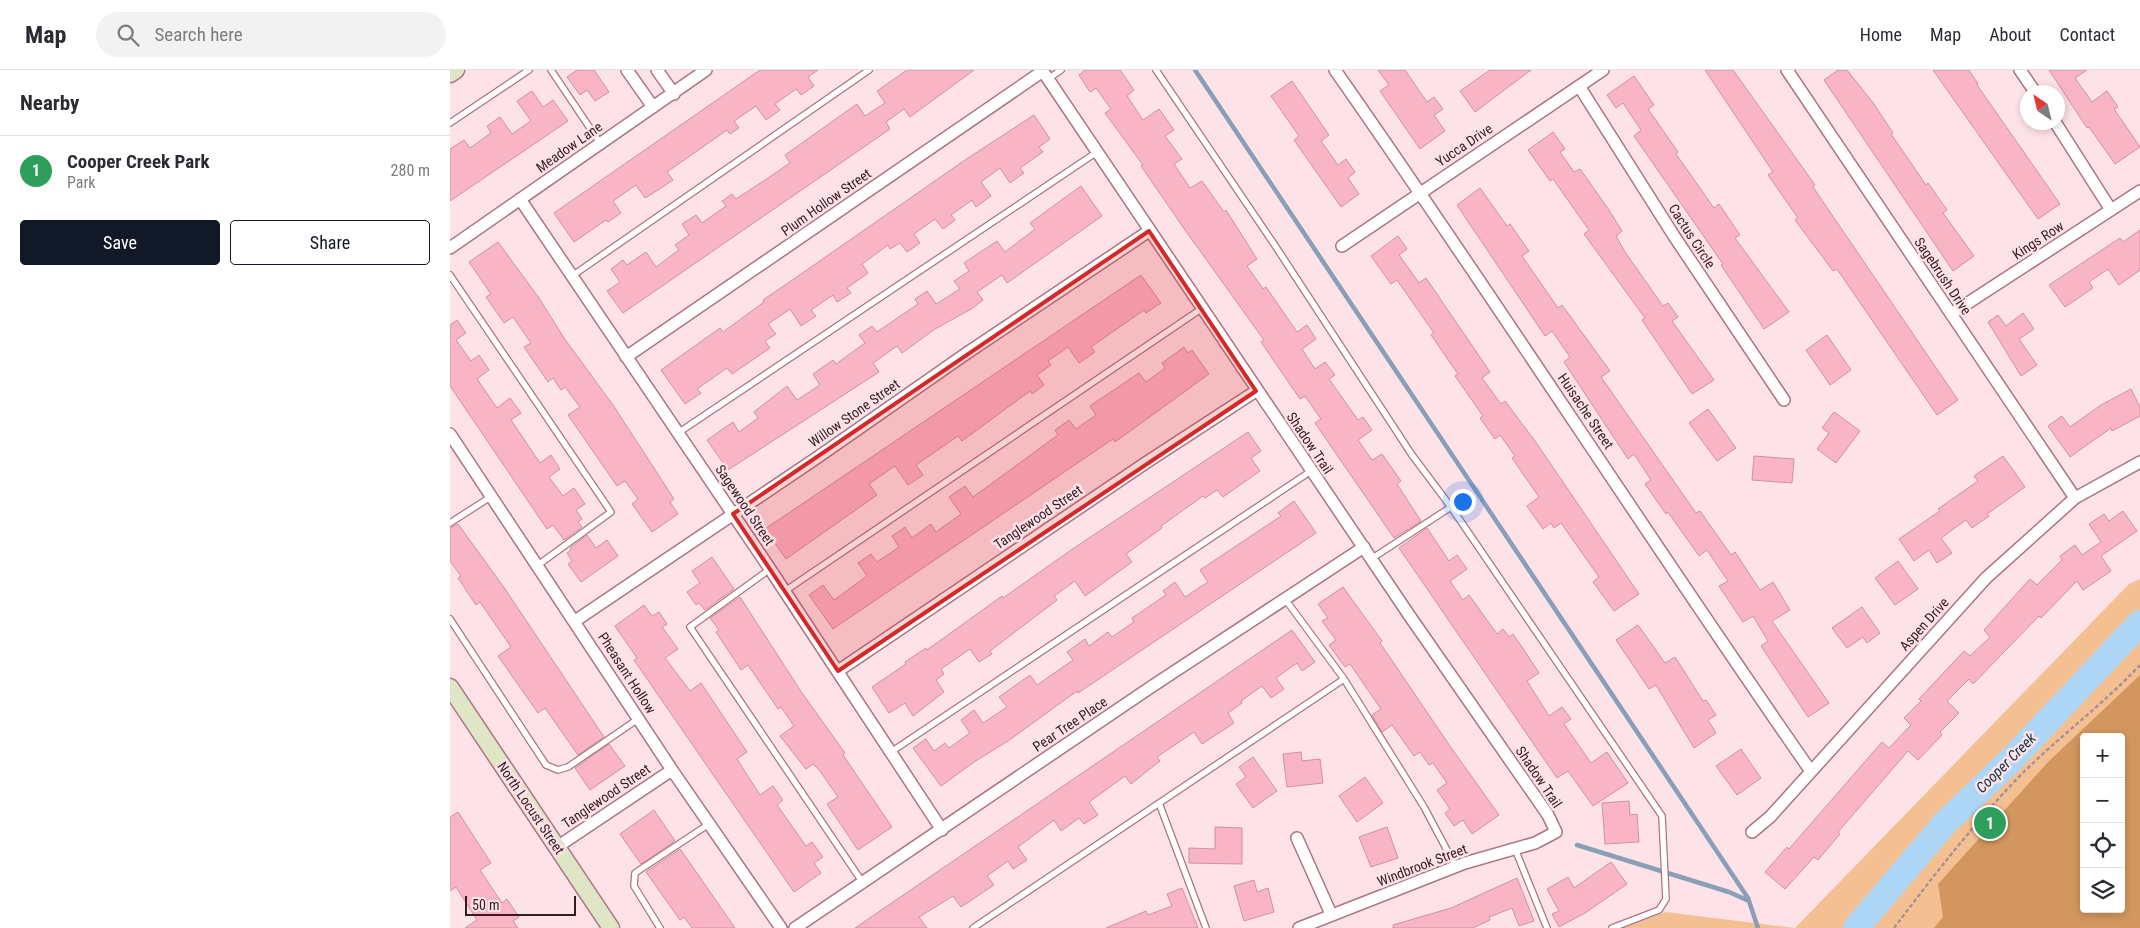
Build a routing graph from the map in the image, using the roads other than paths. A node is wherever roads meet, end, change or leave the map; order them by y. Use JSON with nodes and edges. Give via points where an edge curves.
{"nodes":[{"id":1,"x":456,"y":70,"type":"edge"},
{"id":2,"x":529,"y":70,"type":"edge"},
{"id":3,"x":551,"y":70,"type":"edge"},
{"id":4,"x":627,"y":70,"type":"edge"},
{"id":5,"x":657,"y":70,"type":"edge"},
{"id":6,"x":706,"y":70,"type":"edge"},
{"id":7,"x":869,"y":70,"type":"edge"},
{"id":8,"x":1061,"y":70,"type":"edge"},
{"id":9,"x":1156,"y":70,"type":"edge"},
{"id":10,"x":1335,"y":70,"type":"edge"},
{"id":11,"x":1603,"y":70,"type":"edge"},
{"id":12,"x":1787,"y":70,"type":"edge"},
{"id":13,"x":2020,"y":70,"type":"edge"},
{"id":14,"x":1044,"y":73,"type":"edge"},
{"id":15,"x":450,"y":74,"type":"edge"},
{"id":16,"x":2030,"y":85,"type":"edge"},
{"id":17,"x":1579,"y":86,"type":"junction"},
{"id":18,"x":674,"y":94,"type":"junction"},
{"id":19,"x":653,"y":106,"type":"junction"},
{"id":20,"x":450,"y":123,"type":"edge"},
{"id":21,"x":2060,"y":130,"type":"edge"},
{"id":22,"x":600,"y":143,"type":"junction"},
{"id":23,"x":1097,"y":152,"type":"junction"},
{"id":24,"x":2140,"y":191,"type":"edge"},
{"id":25,"x":1420,"y":192,"type":"junction"},
{"id":26,"x":520,"y":199,"type":"junction"},
{"id":27,"x":2111,"y":210,"type":"junction"},
{"id":28,"x":1150,"y":231,"type":"junction"},
{"id":29,"x":1342,"y":246,"type":"dead end"},
{"id":30,"x":450,"y":248,"type":"edge"},
{"id":31,"x":450,"y":275,"type":"edge"},
{"id":32,"x":572,"y":276,"type":"junction"},
{"id":33,"x":1201,"y":308,"type":"junction"},
{"id":34,"x":1951,"y":314,"type":"junction"},
{"id":35,"x":626,"y":357,"type":"junction"},
{"id":36,"x":1256,"y":391,"type":"junction"},
{"id":37,"x":1784,"y":400,"type":"dead end"},
{"id":38,"x":678,"y":433,"type":"junction"},
{"id":39,"x":452,"y":441,"type":"edge"},
{"id":40,"x":2140,"y":462,"type":"edge"},
{"id":41,"x":1311,"y":471,"type":"junction"},
{"id":42,"x":492,"y":496,"type":"junction"},
{"id":43,"x":2075,"y":498,"type":"junction"},
{"id":44,"x":1451,"y":508,"type":"junction"},
{"id":45,"x":733,"y":514,"type":"junction"},
{"id":46,"x":450,"y":523,"type":"edge"},
{"id":47,"x":1364,"y":547,"type":"junction"},
{"id":48,"x":1371,"y":559,"type":"junction"},
{"id":49,"x":538,"y":565,"type":"junction"},
{"id":50,"x":770,"y":569,"type":"junction"},
{"id":51,"x":785,"y":591,"type":"junction"},
{"id":52,"x":1285,"y":599,"type":"junction"},
{"id":53,"x":450,"y":619,"type":"edge"},
{"id":54,"x":576,"y":621,"type":"junction"},
{"id":55,"x":838,"y":671,"type":"junction"},
{"id":56,"x":1344,"y":679,"type":"junction"},
{"id":57,"x":450,"y":687,"type":"edge"},
{"id":58,"x":639,"y":719,"type":"junction"},
{"id":59,"x":891,"y":752,"type":"junction"},
{"id":60,"x":672,"y":770,"type":"junction"},
{"id":61,"x":1810,"y":770,"type":"junction"},
{"id":62,"x":1159,"y":803,"type":"junction"},
{"id":63,"x":710,"y":824,"type":"junction"},
{"id":64,"x":942,"y":830,"type":"junction"},
{"id":65,"x":1556,"y":832,"type":"joint"},
{"id":66,"x":1752,"y":832,"type":"dead end"},
{"id":67,"x":1297,"y":838,"type":"dead end"},
{"id":68,"x":557,"y":847,"type":"junction"},
{"id":69,"x":1515,"y":849,"type":"junction"},
{"id":70,"x":1456,"y":867,"type":"junction"},
{"id":71,"x":863,"y":883,"type":"junction"},
{"id":72,"x":1331,"y":914,"type":"junction"},
{"id":73,"x":611,"y":928,"type":"edge"},
{"id":74,"x":660,"y":928,"type":"edge"},
{"id":75,"x":781,"y":928,"type":"edge"},
{"id":76,"x":795,"y":928,"type":"edge"},
{"id":77,"x":973,"y":928,"type":"edge"},
{"id":78,"x":1206,"y":928,"type":"edge"},
{"id":79,"x":1300,"y":928,"type":"edge"},
{"id":80,"x":1546,"y":928,"type":"edge"},
{"id":81,"x":1612,"y":928,"type":"edge"}],
"edges":[{"from":1,"to":15,"type":"main road"},
{"from":2,"to":20,"type":"lane"},
{"from":3,"to":22,"type":"lane"},
{"from":4,"to":19,"type":"street"},
{"from":5,"to":18,"type":"street"},
{"from":6,"to":18,"type":"street","name":"Meadow Lane"},
{"from":7,"to":32,"type":"lane"},
{"from":8,"to":14,"type":"lane"},
{"from":9,"to":44,"type":"lane","via":[[1412,455]]},
{"from":10,"to":25,"type":"street","name":"Huisache Street"},
{"from":11,"to":17,"type":"street","name":"Yucca Drive"},
{"from":12,"to":34,"type":"street","name":"Sagebrush Drive"},
{"from":13,"to":16,"type":"street"},
{"from":14,"to":23,"type":"street","name":"Shadow Trail"},
{"from":14,"to":35,"type":"street","name":"Plum Hollow Street"},
{"from":17,"to":25,"type":"street","name":"Yucca Drive"},
{"from":17,"to":37,"type":"street","name":"Cactus Circle"},
{"from":18,"to":19,"type":"street","name":"Meadow Lane"},
{"from":19,"to":22,"type":"street","name":"Meadow Lane"},
{"from":21,"to":27,"type":"street"},
{"from":22,"to":26,"type":"street","name":"Meadow Lane"},
{"from":23,"to":28,"type":"street","name":"Shadow Trail"},
{"from":23,"to":38,"type":"lane"},
{"from":24,"to":27,"type":"street","name":"Kings Row"},
{"from":25,"to":29,"type":"street","name":"Yucca Drive"},
{"from":25,"to":61,"type":"street","name":"Huisache Street","via":[[1702,615]]},
{"from":26,"to":30,"type":"street","name":"Meadow Lane"},
{"from":26,"to":32,"type":"street","name":"Sagewood Street"},
{"from":27,"to":34,"type":"street","name":"Kings Row"},
{"from":28,"to":33,"type":"street","name":"Shadow Trail"},
{"from":28,"to":45,"type":"street","name":"Willow Stone Street"},
{"from":31,"to":49,"type":"lane","via":[[611,512]]},
{"from":32,"to":35,"type":"street","name":"Sagewood Street"},
{"from":33,"to":36,"type":"street","name":"Shadow Trail"},
{"from":33,"to":51,"type":"lane"},
{"from":34,"to":43,"type":"street","name":"Sagebrush Drive"},
{"from":35,"to":38,"type":"street","name":"Sagewood Street"},
{"from":36,"to":41,"type":"street","name":"Shadow Trail"},
{"from":36,"to":55,"type":"street","name":"Tanglewood Street"},
{"from":38,"to":45,"type":"street","name":"Sagewood Street"},
{"from":39,"to":42,"type":"street","name":"Pheasant Hollow"},
{"from":40,"to":43,"type":"street","name":"Aspen Drive"},
{"from":41,"to":47,"type":"street","name":"Shadow Trail"},
{"from":41,"to":59,"type":"lane"},
{"from":42,"to":46,"type":"lane"},
{"from":42,"to":49,"type":"street","name":"Pheasant Hollow"},
{"from":43,"to":61,"type":"street","name":"Aspen Drive","via":[[1986,578]]},
{"from":44,"to":48,"type":"lane"},
{"from":44,"to":81,"type":"lane","via":[[1662,816],[1666,899],[1659,910]]},
{"from":45,"to":50,"type":"street","name":"Sagewood Street"},
{"from":45,"to":54,"type":"street","name":"Willow Stone Street"},
{"from":47,"to":48,"type":"street","name":"Shadow Trail"},
{"from":47,"to":52,"type":"street","name":"Pear Tree Place"},
{"from":48,"to":65,"type":"street","name":"Shadow Trail","via":[[1548,815]]},
{"from":49,"to":54,"type":"street","name":"Pheasant Hollow"},
{"from":50,"to":51,"type":"street","name":"Sagewood Street"},
{"from":50,"to":71,"type":"lane","via":[[690,627]]},
{"from":51,"to":55,"type":"street","name":"Sagewood Street"},
{"from":52,"to":56,"type":"lane"},
{"from":52,"to":64,"type":"street","name":"Pear Tree Place"},
{"from":53,"to":58,"type":"lane","via":[[546,765],[558,770],[568,767]]},
{"from":54,"to":58,"type":"street","name":"Pheasant Hollow"},
{"from":55,"to":59,"type":"street","name":"Sagewood Street"},
{"from":56,"to":62,"type":"lane"},
{"from":56,"to":70,"type":"lane","via":[[1424,807]]},
{"from":57,"to":68,"type":"main road","name":"North Locust Street"},
{"from":58,"to":60,"type":"street","name":"Pheasant Hollow"},
{"from":59,"to":64,"type":"street","name":"Sagewood Street"},
{"from":60,"to":63,"type":"street","name":"Pheasant Hollow"},
{"from":60,"to":68,"type":"street","name":"Tanglewood Street"},
{"from":61,"to":66,"type":"street","name":"Aspen Drive","via":[[1770,817]]},
{"from":62,"to":77,"type":"lane"},
{"from":62,"to":78,"type":"lane"},
{"from":63,"to":74,"type":"lane","via":[[635,873],[634,886]]},
{"from":63,"to":75,"type":"street","name":"Pheasant Hollow"},
{"from":64,"to":71,"type":"street","name":"Pear Tree Place"},
{"from":65,"to":69,"type":"street","name":"Windbrook Street"},
{"from":67,"to":72,"type":"street"},
{"from":68,"to":73,"type":"main road","name":"North Locust Street"},
{"from":69,"to":70,"type":"street","name":"Windbrook Street"},
{"from":69,"to":80,"type":"lane"},
{"from":70,"to":72,"type":"street","name":"Windbrook Street"},
{"from":71,"to":76,"type":"street","name":"Pear Tree Place"},
{"from":72,"to":79,"type":"street","name":"Windbrook Street"}]}
